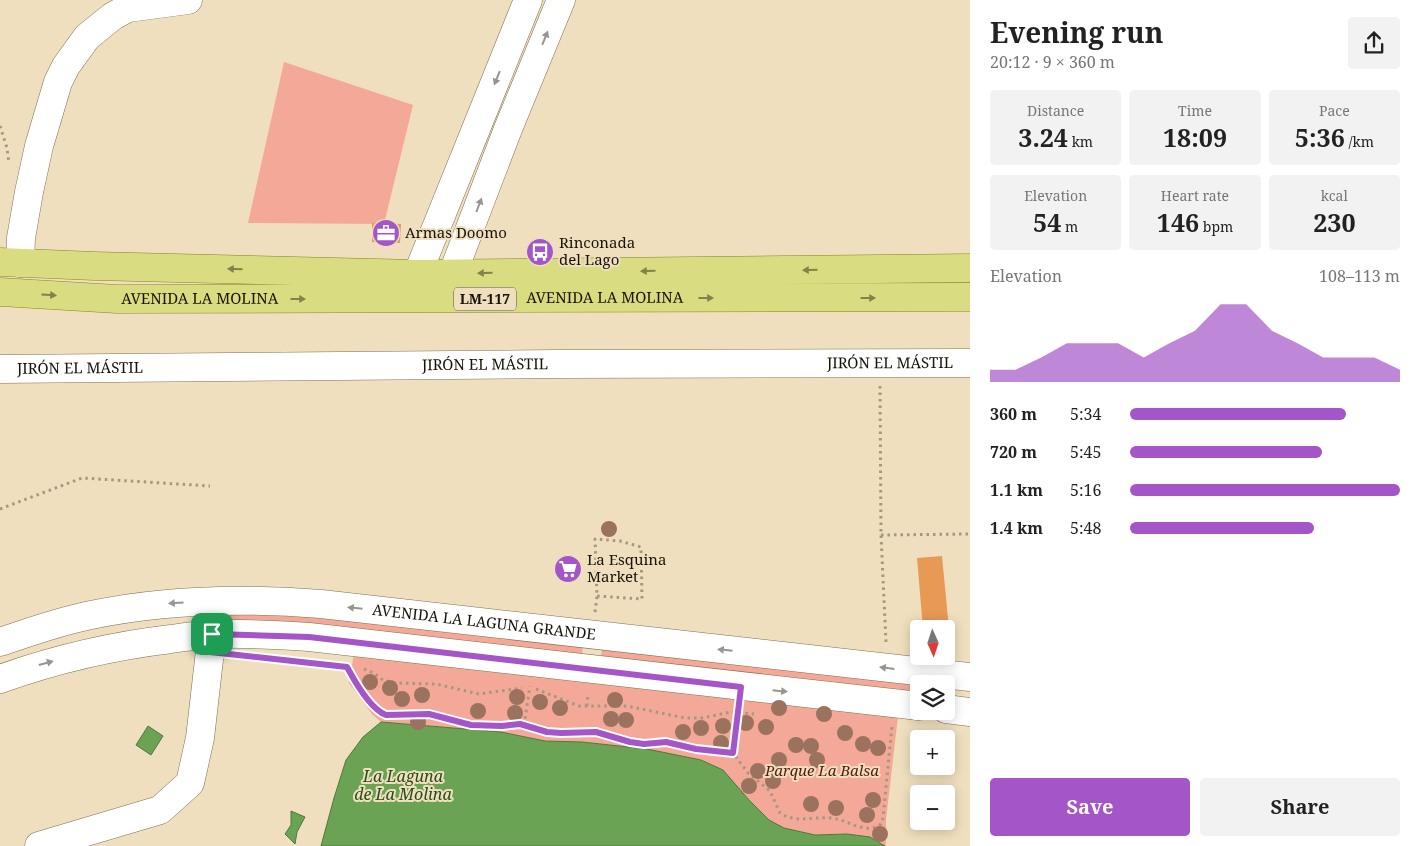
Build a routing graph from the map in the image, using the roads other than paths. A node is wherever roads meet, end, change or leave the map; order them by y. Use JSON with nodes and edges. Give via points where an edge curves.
{"nodes":[{"id":1,"x":188,"y":0,"type":"edge"},
{"id":2,"x":528,"y":0,"type":"edge"},
{"id":3,"x":561,"y":0,"type":"edge"},
{"id":4,"x":507,"y":53,"type":"junction"},
{"id":5,"x":534,"y":64,"type":"junction"},
{"id":6,"x":10,"y":262,"type":"edge"},
{"id":7,"x":968,"y":268,"type":"edge"},
{"id":8,"x":417,"y":274,"type":"junction"},
{"id":9,"x":452,"y":274,"type":"junction"},
{"id":10,"x":0,"y":292,"type":"edge"},
{"id":11,"x":970,"y":297,"type":"edge"},
{"id":12,"x":443,"y":299,"type":"junction"},
{"id":13,"x":407,"y":300,"type":"junction"},
{"id":14,"x":970,"y":362,"type":"edge"},
{"id":15,"x":0,"y":369,"type":"edge"},
{"id":16,"x":215,"y":600,"type":"junction"},
{"id":17,"x":212,"y":634,"type":"junction"},
{"id":18,"x":0,"y":642,"type":"edge"},
{"id":19,"x":970,"y":677,"type":"edge"},
{"id":20,"x":0,"y":679,"type":"edge"},
{"id":21,"x":910,"y":706,"type":"edge"},
{"id":22,"x":955,"y":710,"type":"edge"},
{"id":23,"x":970,"y":712,"type":"edge"},
{"id":24,"x":39,"y":846,"type":"edge"}],
"edges":[{"from":1,"to":6,"type":"street","via":[[128,8],[120,12],[87,37],[66,66],[39,146],[21,238]]},
{"from":2,"to":4,"type":"street"},
{"from":5,"to":3,"type":"street","one_way":true},
{"from":4,"to":5,"type":"street"},
{"from":4,"to":8,"type":"street","one_way":true},
{"from":9,"to":5,"type":"street","one_way":true},
{"from":8,"to":6,"type":"main road","name":"AVENIDA LA MOLINA","number":"LM-117","one_way":true},
{"from":7,"to":9,"type":"main road","name":"AVENIDA LA MOLINA","number":"LM-117","one_way":true},
{"from":8,"to":9,"type":"main road","name":"AVENIDA LA MOLINA","number":"LM-117"},
{"from":8,"to":13,"type":"street"},
{"from":9,"to":12,"type":"street"},
{"from":10,"to":13,"type":"main road","name":"AVENIDA LA MOLINA","number":"LM-117","one_way":true,"via":[[117,299]]},
{"from":12,"to":11,"type":"main road","name":"AVENIDA LA MOLINA","number":"LM-117","one_way":true},
{"from":12,"to":13,"type":"main road","name":"AVENIDA LA MOLINA","number":"LM-117"},
{"from":14,"to":15,"type":"street","name":"JIRÓN EL MÁSTIL"},
{"from":16,"to":17,"type":"street"},
{"from":16,"to":18,"type":"street","name":"AVENIDA LA LAGUNA GRANDE","one_way":true,"via":[[144,606],[90,615]]},
{"from":19,"to":16,"type":"street","name":"AVENIDA LA LAGUNA GRANDE","one_way":true,"via":[[321,604]]},
{"from":20,"to":17,"type":"street","one_way":true,"via":[[94,650]]},
{"from":17,"to":21,"type":"street","one_way":true,"via":[[309,637],[531,675],[739,700]]},
{"from":17,"to":24,"type":"street","via":[[200,738],[190,783],[160,810]]},
{"from":22,"to":23,"type":"street"}]}
